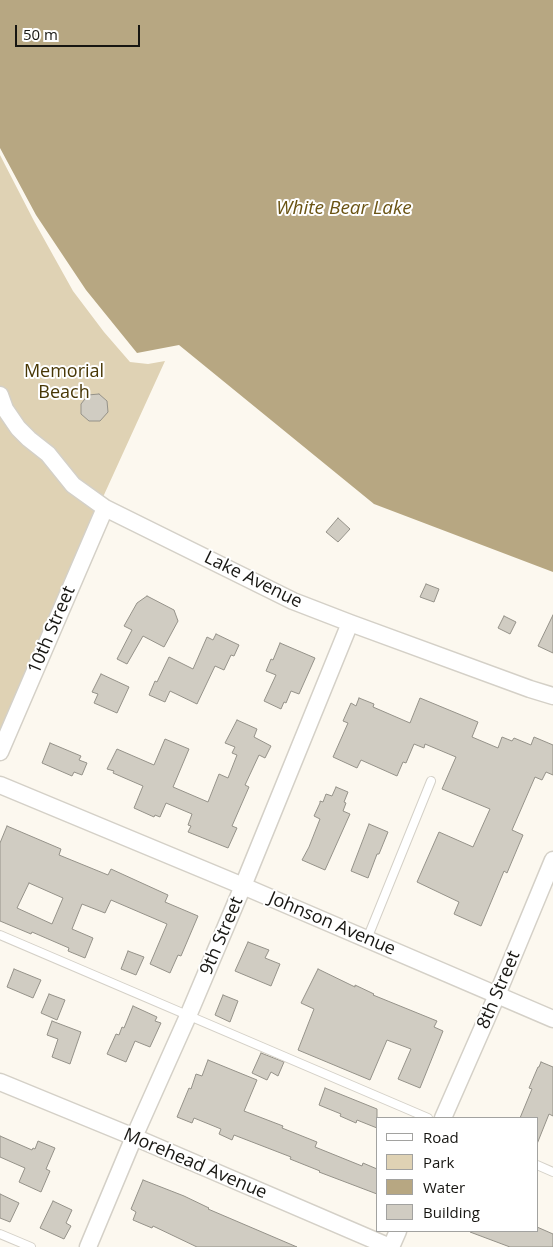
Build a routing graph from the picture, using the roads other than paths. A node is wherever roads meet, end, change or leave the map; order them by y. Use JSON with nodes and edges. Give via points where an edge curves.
{"nodes":[{"id":1,"x":0,"y":395,"type":"edge"},
{"id":2,"x":105,"y":508,"type":"junction"},
{"id":3,"x":350,"y":624,"type":"junction"},
{"id":4,"x":553,"y":696,"type":"edge"},
{"id":5,"x":0,"y":752,"type":"edge"},
{"id":6,"x":431,"y":781,"type":"dead end"},
{"id":7,"x":0,"y":785,"type":"edge"},
{"id":8,"x":553,"y":860,"type":"edge"},
{"id":9,"x":243,"y":886,"type":"junction"},
{"id":10,"x":0,"y":935,"type":"edge"},
{"id":11,"x":367,"y":939,"type":"junction"},
{"id":12,"x":497,"y":995,"type":"junction"},
{"id":13,"x":188,"y":1016,"type":"junction"},
{"id":14,"x":553,"y":1019,"type":"edge"},
{"id":15,"x":0,"y":1082,"type":"edge"},
{"id":16,"x":426,"y":1117,"type":"edge"},
{"id":17,"x":443,"y":1117,"type":"edge"},
{"id":18,"x":134,"y":1137,"type":"junction"},
{"id":19,"x":538,"y":1165,"type":"edge"},
{"id":20,"x":553,"y":1172,"type":"edge"},
{"id":21,"x":398,"y":1232,"type":"edge"},
{"id":22,"x":0,"y":1234,"type":"edge"},
{"id":23,"x":30,"y":1247,"type":"edge"},
{"id":24,"x":88,"y":1247,"type":"edge"},
{"id":25,"x":391,"y":1247,"type":"edge"}],
"edges":[{"from":1,"to":2,"type":"street","name":"Lake Avenue","via":[[18,428],[48,454],[73,485]]},
{"from":2,"to":3,"type":"street","name":"Lake Avenue","via":[[293,601]]},
{"from":2,"to":5,"type":"street","name":"10th Street"},
{"from":3,"to":4,"type":"street","name":"Lake Avenue"},
{"from":3,"to":9,"type":"street","name":"9th Street"},
{"from":6,"to":11,"type":"lane"},
{"from":7,"to":9,"type":"street","name":"Johnson Avenue"},
{"from":8,"to":12,"type":"street","name":"8th Street"},
{"from":9,"to":11,"type":"street","name":"Johnson Avenue"},
{"from":9,"to":13,"type":"street","name":"9th Street"},
{"from":10,"to":13,"type":"lane"},
{"from":11,"to":12,"type":"street","name":"Johnson Avenue"},
{"from":12,"to":14,"type":"street","name":"Johnson Avenue"},
{"from":12,"to":17,"type":"street","name":"8th Street"},
{"from":13,"to":16,"type":"lane"},
{"from":13,"to":18,"type":"street","name":"9th Street"},
{"from":15,"to":18,"type":"street","name":"Morehead Avenue"},
{"from":18,"to":24,"type":"street","name":"9th Street"},
{"from":18,"to":25,"type":"street","name":"Morehead Avenue"},
{"from":19,"to":20,"type":"lane"},
{"from":21,"to":25,"type":"street"},
{"from":22,"to":23,"type":"lane"}]}
